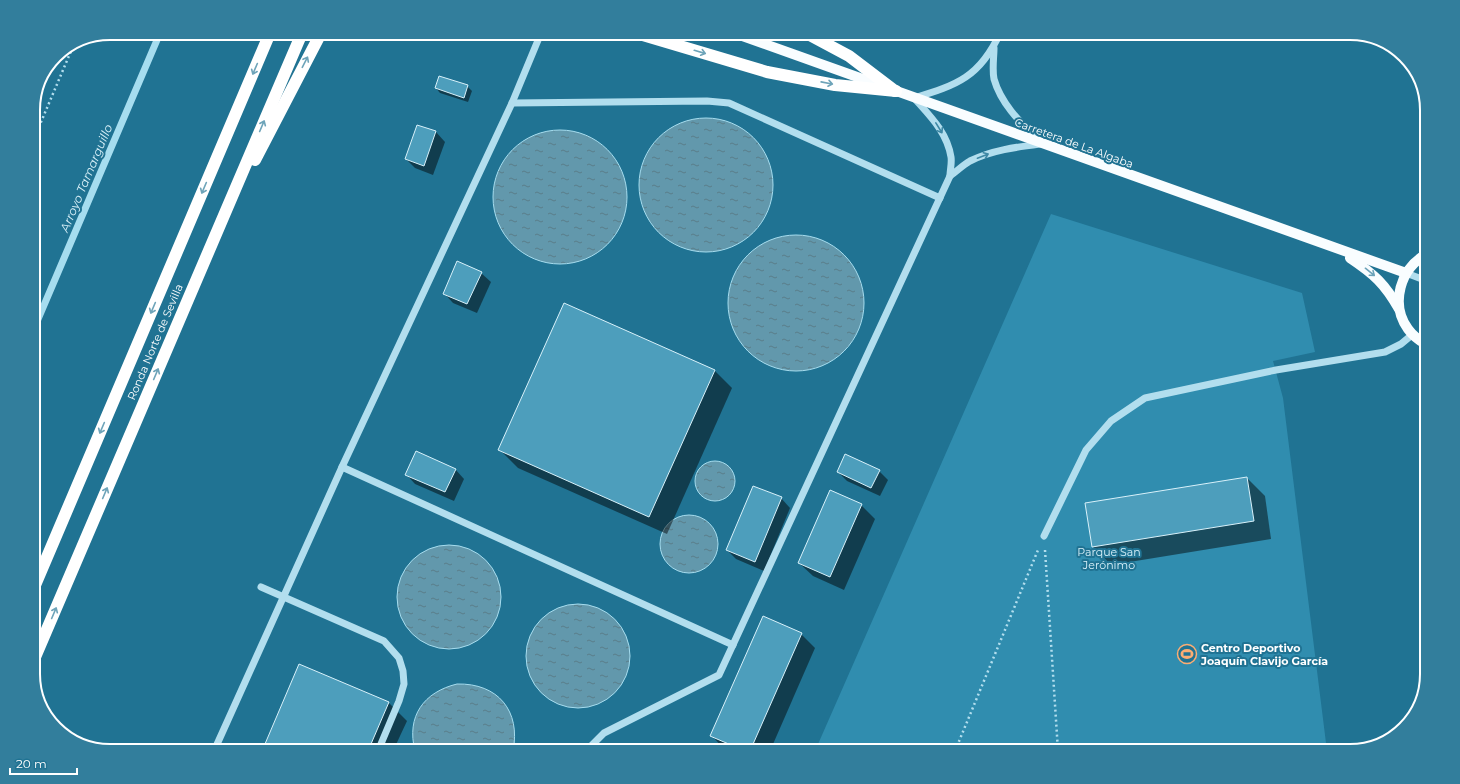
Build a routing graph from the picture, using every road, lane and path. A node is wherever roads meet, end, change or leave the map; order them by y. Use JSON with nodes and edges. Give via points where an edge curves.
{"nodes":[{"id":1,"x":267,"y":40,"type":"edge"},
{"id":2,"x":299,"y":40,"type":"edge"},
{"id":3,"x":317,"y":40,"type":"edge"},
{"id":4,"x":538,"y":40,"type":"edge"},
{"id":5,"x":660,"y":40,"type":"edge"},
{"id":6,"x":753,"y":40,"type":"edge"},
{"id":7,"x":819,"y":40,"type":"edge"},
{"id":8,"x":997,"y":40,"type":"edge"},
{"id":9,"x":994,"y":48,"type":"junction"},
{"id":10,"x":70,"y":53,"type":"edge"},
{"id":11,"x":896,"y":92,"type":"junction"},
{"id":12,"x":914,"y":98,"type":"junction"},
{"id":13,"x":512,"y":103,"type":"junction"},
{"id":14,"x":40,"y":124,"type":"edge"},
{"id":15,"x":1042,"y":144,"type":"junction"},
{"id":16,"x":950,"y":176,"type":"junction"},
{"id":17,"x":940,"y":198,"type":"junction"},
{"id":18,"x":1338,"y":250,"type":"junction"},
{"id":19,"x":204,"y":259,"type":"junction"},
{"id":20,"x":1420,"y":259,"type":"edge"},
{"id":21,"x":1406,"y":273,"type":"junction"},
{"id":22,"x":1420,"y":278,"type":"edge"},
{"id":23,"x":1401,"y":313,"type":"junction"},
{"id":24,"x":1413,"y":334,"type":"junction"},
{"id":25,"x":1420,"y":340,"type":"edge"},
{"id":26,"x":342,"y":467,"type":"junction"},
{"id":27,"x":1044,"y":536,"type":"junction"},
{"id":28,"x":40,"y":574,"type":"edge"},
{"id":29,"x":261,"y":587,"type":"dead end"},
{"id":30,"x":284,"y":597,"type":"junction"},
{"id":31,"x":733,"y":645,"type":"junction"},
{"id":32,"x":40,"y":646,"type":"edge"},
{"id":33,"x":217,"y":744,"type":"edge"},
{"id":34,"x":381,"y":744,"type":"edge"},
{"id":35,"x":593,"y":744,"type":"edge"},
{"id":36,"x":958,"y":744,"type":"edge"},
{"id":37,"x":1058,"y":744,"type":"edge"}],
"edges":[{"from":1,"to":28,"type":"highway","name":"Ronda Norte de Sevilla","one_way":true},
{"from":19,"to":2,"type":"highway","name":"Ronda Norte de Sevilla","one_way":true},
{"from":19,"to":3,"type":"highway","one_way":true},
{"from":4,"to":13,"type":"street"},
{"from":5,"to":11,"type":"highway","one_way":true,"via":[[767,72],[835,85]]},
{"from":6,"to":11,"type":"main road","name":"Carretera de La Algaba"},
{"from":7,"to":11,"type":"highway","via":[[849,56]]},
{"from":8,"to":9,"type":"street"},
{"from":9,"to":12,"type":"street","via":[[962,81]]},
{"from":9,"to":15,"type":"street","via":[[994,78],[1005,103]]},
{"from":10,"to":14,"type":"path"},
{"from":11,"to":12,"type":"main road","name":"Carretera de La Algaba"},
{"from":12,"to":15,"type":"main road","name":"Carretera de La Algaba"},
{"from":12,"to":16,"type":"street","one_way":true,"via":[[938,126],[948,145],[951,158]]},
{"from":13,"to":17,"type":"street","via":[[707,100],[729,103]]},
{"from":13,"to":26,"type":"street"},
{"from":16,"to":15,"type":"street","one_way":true,"via":[[970,161],[991,153]]},
{"from":15,"to":18,"type":"main road","name":"Carretera de La Algaba"},
{"from":16,"to":17,"type":"street"},
{"from":17,"to":31,"type":"street"},
{"from":18,"to":21,"type":"main road","name":"Carretera de La Algaba"},
{"from":18,"to":23,"type":"main road","one_way":true,"via":[[1380,280]]},
{"from":32,"to":19,"type":"highway","name":"Ronda Norte de Sevilla","one_way":true},
{"from":20,"to":21,"type":"main road"},
{"from":21,"to":22,"type":"street"},
{"from":21,"to":23,"type":"main road","via":[[1400,288]]},
{"from":23,"to":24,"type":"main road"},
{"from":24,"to":25,"type":"main road"},
{"from":24,"to":27,"type":"street","via":[[1384,352],[1276,370],[1145,398],[1111,421],[1086,450]]},
{"from":26,"to":30,"type":"street"},
{"from":26,"to":31,"type":"street"},
{"from":27,"to":36,"type":"path"},
{"from":27,"to":37,"type":"path"},
{"from":29,"to":30,"type":"street"},
{"from":30,"to":33,"type":"street"},
{"from":30,"to":34,"type":"street","via":[[384,641],[399,658],[404,684]]},
{"from":31,"to":35,"type":"street","via":[[720,675],[604,733]]}]}
